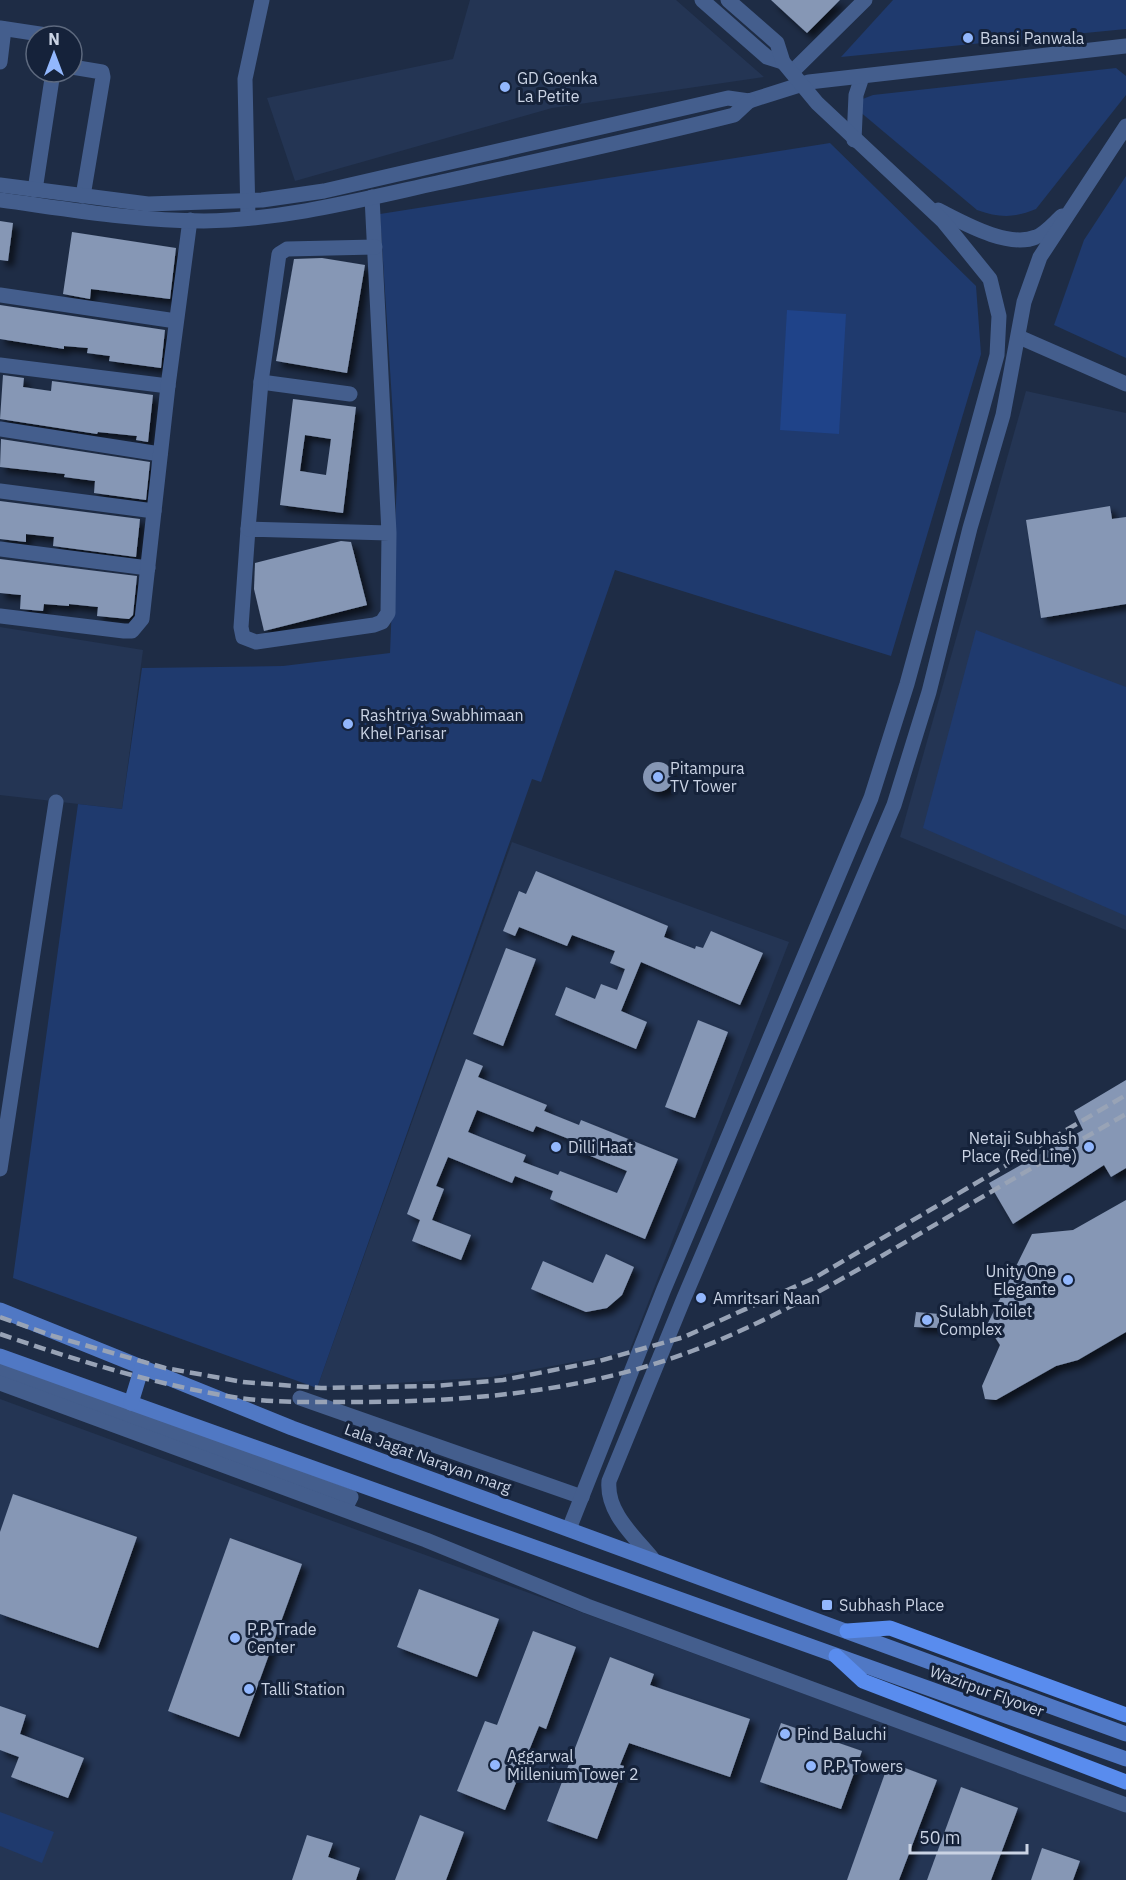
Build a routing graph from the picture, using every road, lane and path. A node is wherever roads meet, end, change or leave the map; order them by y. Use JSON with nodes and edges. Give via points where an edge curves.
{"nodes":[{"id":1,"x":262,"y":0,"type":"edge"},
{"id":2,"x":702,"y":0,"type":"edge"},
{"id":3,"x":728,"y":0,"type":"edge"},
{"id":4,"x":865,"y":0,"type":"edge"},
{"id":5,"x":2,"y":28,"type":"edge"},
{"id":6,"x":24,"y":31,"type":"edge"},
{"id":7,"x":1106,"y":46,"type":"junction"},
{"id":8,"x":1126,"y":46,"type":"edge"},
{"id":9,"x":1126,"y":56,"type":"edge"},
{"id":10,"x":0,"y":62,"type":"edge"},
{"id":11,"x":787,"y":67,"type":"junction"},
{"id":12,"x":84,"y":68,"type":"edge"},
{"id":13,"x":862,"y":77,"type":"junction"},
{"id":14,"x":51,"y":84,"type":"edge"},
{"id":15,"x":803,"y":85,"type":"junction"},
{"id":16,"x":749,"y":101,"type":"junction"},
{"id":17,"x":1126,"y":126,"type":"edge"},
{"id":18,"x":854,"y":140,"type":"junction"},
{"id":19,"x":0,"y":185,"type":"edge"},
{"id":20,"x":345,"y":186,"type":"junction"},
{"id":21,"x":35,"y":190,"type":"junction"},
{"id":22,"x":83,"y":196,"type":"junction"},
{"id":23,"x":372,"y":197,"type":"junction"},
{"id":24,"x":0,"y":200,"type":"edge"},
{"id":25,"x":248,"y":201,"type":"junction"},
{"id":26,"x":922,"y":202,"type":"junction"},
{"id":27,"x":348,"y":203,"type":"junction"},
{"id":28,"x":1076,"y":205,"type":"junction"},
{"id":29,"x":248,"y":218,"type":"junction"},
{"id":30,"x":190,"y":220,"type":"junction"},
{"id":31,"x":375,"y":247,"type":"junction"},
{"id":32,"x":0,"y":295,"type":"edge"},
{"id":33,"x":176,"y":321,"type":"junction"},
{"id":34,"x":1019,"y":337,"type":"junction"},
{"id":35,"x":0,"y":365,"type":"edge"},
{"id":36,"x":261,"y":382,"type":"junction"},
{"id":37,"x":1126,"y":384,"type":"edge"},
{"id":38,"x":168,"y":386,"type":"junction"},
{"id":39,"x":350,"y":394,"type":"dead end"},
{"id":40,"x":0,"y":429,"type":"edge"},
{"id":41,"x":160,"y":454,"type":"junction"},
{"id":42,"x":0,"y":491,"type":"edge"},
{"id":43,"x":154,"y":511,"type":"junction"},
{"id":44,"x":950,"y":523,"type":"junction"},
{"id":45,"x":970,"y":528,"type":"junction"},
{"id":46,"x":248,"y":529,"type":"junction"},
{"id":47,"x":389,"y":533,"type":"junction"},
{"id":48,"x":0,"y":549,"type":"edge"},
{"id":49,"x":148,"y":568,"type":"junction"},
{"id":50,"x":0,"y":616,"type":"edge"},
{"id":51,"x":56,"y":802,"type":"dead end"},
{"id":52,"x":818,"y":926,"type":"junction"},
{"id":53,"x":840,"y":934,"type":"junction"},
{"id":54,"x":6,"y":1090,"type":"edge"},
{"id":55,"x":0,"y":1169,"type":"edge"},
{"id":56,"x":0,"y":1310,"type":"edge"},
{"id":57,"x":0,"y":1356,"type":"edge"},
{"id":58,"x":142,"y":1367,"type":"junction"},
{"id":59,"x":0,"y":1368,"type":"edge"},
{"id":60,"x":0,"y":1383,"type":"edge"},
{"id":61,"x":300,"y":1398,"type":"dead end"},
{"id":62,"x":131,"y":1403,"type":"junction"},
{"id":63,"x":582,"y":1497,"type":"junction"},
{"id":64,"x":345,"y":1509,"type":"junction"},
{"id":65,"x":569,"y":1529,"type":"junction"},
{"id":66,"x":652,"y":1558,"type":"junction"},
{"id":67,"x":847,"y":1631,"type":"junction"},
{"id":68,"x":836,"y":1656,"type":"junction"},
{"id":69,"x":1126,"y":1714,"type":"edge"},
{"id":70,"x":1126,"y":1734,"type":"edge"},
{"id":71,"x":1126,"y":1760,"type":"edge"},
{"id":72,"x":1126,"y":1782,"type":"edge"},
{"id":73,"x":1126,"y":1805,"type":"edge"}],
"edges":[{"from":1,"to":25,"type":"street","via":[[245,79]]},
{"from":2,"to":11,"type":"street","via":[[767,57]]},
{"from":3,"to":11,"type":"street","via":[[777,43]]},
{"from":4,"to":11,"type":"street"},
{"from":5,"to":6,"type":"street"},
{"from":5,"to":10,"type":"street"},
{"from":7,"to":8,"type":"street"},
{"from":7,"to":9,"type":"street"},
{"from":7,"to":13,"type":"street"},
{"from":11,"to":15,"type":"street"},
{"from":12,"to":22,"type":"street","via":[[102,72],[103,77]]},
{"from":13,"to":15,"type":"street"},
{"from":13,"to":18,"type":"street","via":[[856,95]]},
{"from":14,"to":21,"type":"street"},
{"from":15,"to":16,"type":"street"},
{"from":15,"to":18,"type":"street"},
{"from":16,"to":20,"type":"street","via":[[728,98]]},
{"from":16,"to":23,"type":"street","via":[[734,115],[602,148]]},
{"from":17,"to":28,"type":"street"},
{"from":18,"to":26,"type":"street"},
{"from":19,"to":21,"type":"street"},
{"from":20,"to":25,"type":"street"},
{"from":20,"to":27,"type":"street"},
{"from":21,"to":22,"type":"street"},
{"from":22,"to":25,"type":"street","via":[[148,204]]},
{"from":23,"to":27,"type":"street"},
{"from":23,"to":31,"type":"street"},
{"from":24,"to":30,"type":"street"},
{"from":25,"to":29,"type":"street"},
{"from":26,"to":28,"type":"street","via":[[982,232],[1008,238],[1036,237]]},
{"from":26,"to":44,"type":"street","via":[[943,221],[990,279],[999,316],[997,355]]},
{"from":27,"to":29,"type":"street"},
{"from":28,"to":34,"type":"street","via":[[1040,257],[1024,302]]},
{"from":29,"to":30,"type":"street"},
{"from":30,"to":33,"type":"street"},
{"from":31,"to":36,"type":"street","via":[[287,249],[279,254]]},
{"from":31,"to":47,"type":"street"},
{"from":32,"to":33,"type":"street"},
{"from":33,"to":38,"type":"street"},
{"from":34,"to":37,"type":"street"},
{"from":34,"to":45,"type":"street","via":[[1004,415]]},
{"from":35,"to":38,"type":"street"},
{"from":36,"to":39,"type":"street"},
{"from":36,"to":46,"type":"street"},
{"from":38,"to":41,"type":"street"},
{"from":40,"to":41,"type":"street"},
{"from":41,"to":43,"type":"street"},
{"from":42,"to":43,"type":"street"},
{"from":43,"to":49,"type":"street"},
{"from":44,"to":45,"type":"street"},
{"from":44,"to":52,"type":"street","via":[[871,798]]},
{"from":45,"to":53,"type":"street","via":[[929,692],[894,805]]},
{"from":46,"to":47,"type":"street"},
{"from":46,"to":47,"type":"street","via":[[241,632],[243,637],[256,642],[382,622],[388,613]]},
{"from":48,"to":49,"type":"street"},
{"from":49,"to":50,"type":"street","via":[[142,619],[132,631]]},
{"from":51,"to":54,"type":"street"},
{"from":52,"to":53,"type":"street"},
{"from":52,"to":63,"type":"street","via":[[664,1289]]},
{"from":53,"to":66,"type":"street","via":[[609,1481],[608,1493],[621,1521]]},
{"from":54,"to":55,"type":"street"},
{"from":56,"to":58,"type":"main road","name":"Lala Jagat Narayan marg"},
{"from":57,"to":62,"type":"main road"},
{"from":58,"to":62,"type":"main road"},
{"from":58,"to":65,"type":"main road","name":"Lala Jagat Narayan marg","via":[[292,1428]]},
{"from":59,"to":64,"type":"street","via":[[351,1497]]},
{"from":60,"to":64,"type":"street"},
{"from":61,"to":63,"type":"street"},
{"from":62,"to":68,"type":"main road"},
{"from":63,"to":65,"type":"street"},
{"from":64,"to":73,"type":"street","via":[[587,1606]]},
{"from":65,"to":66,"type":"main road","name":"Lala Jagat Narayan marg"},
{"from":66,"to":67,"type":"main road","name":"Lala Jagat Narayan marg"},
{"from":67,"to":69,"type":"main road","via":[[890,1628]]},
{"from":67,"to":70,"type":"main road","name":"Wazirpur Flyover"},
{"from":68,"to":71,"type":"main road","name":"Wazirpur Flyover"},
{"from":68,"to":72,"type":"main road","via":[[863,1682]]}]}
